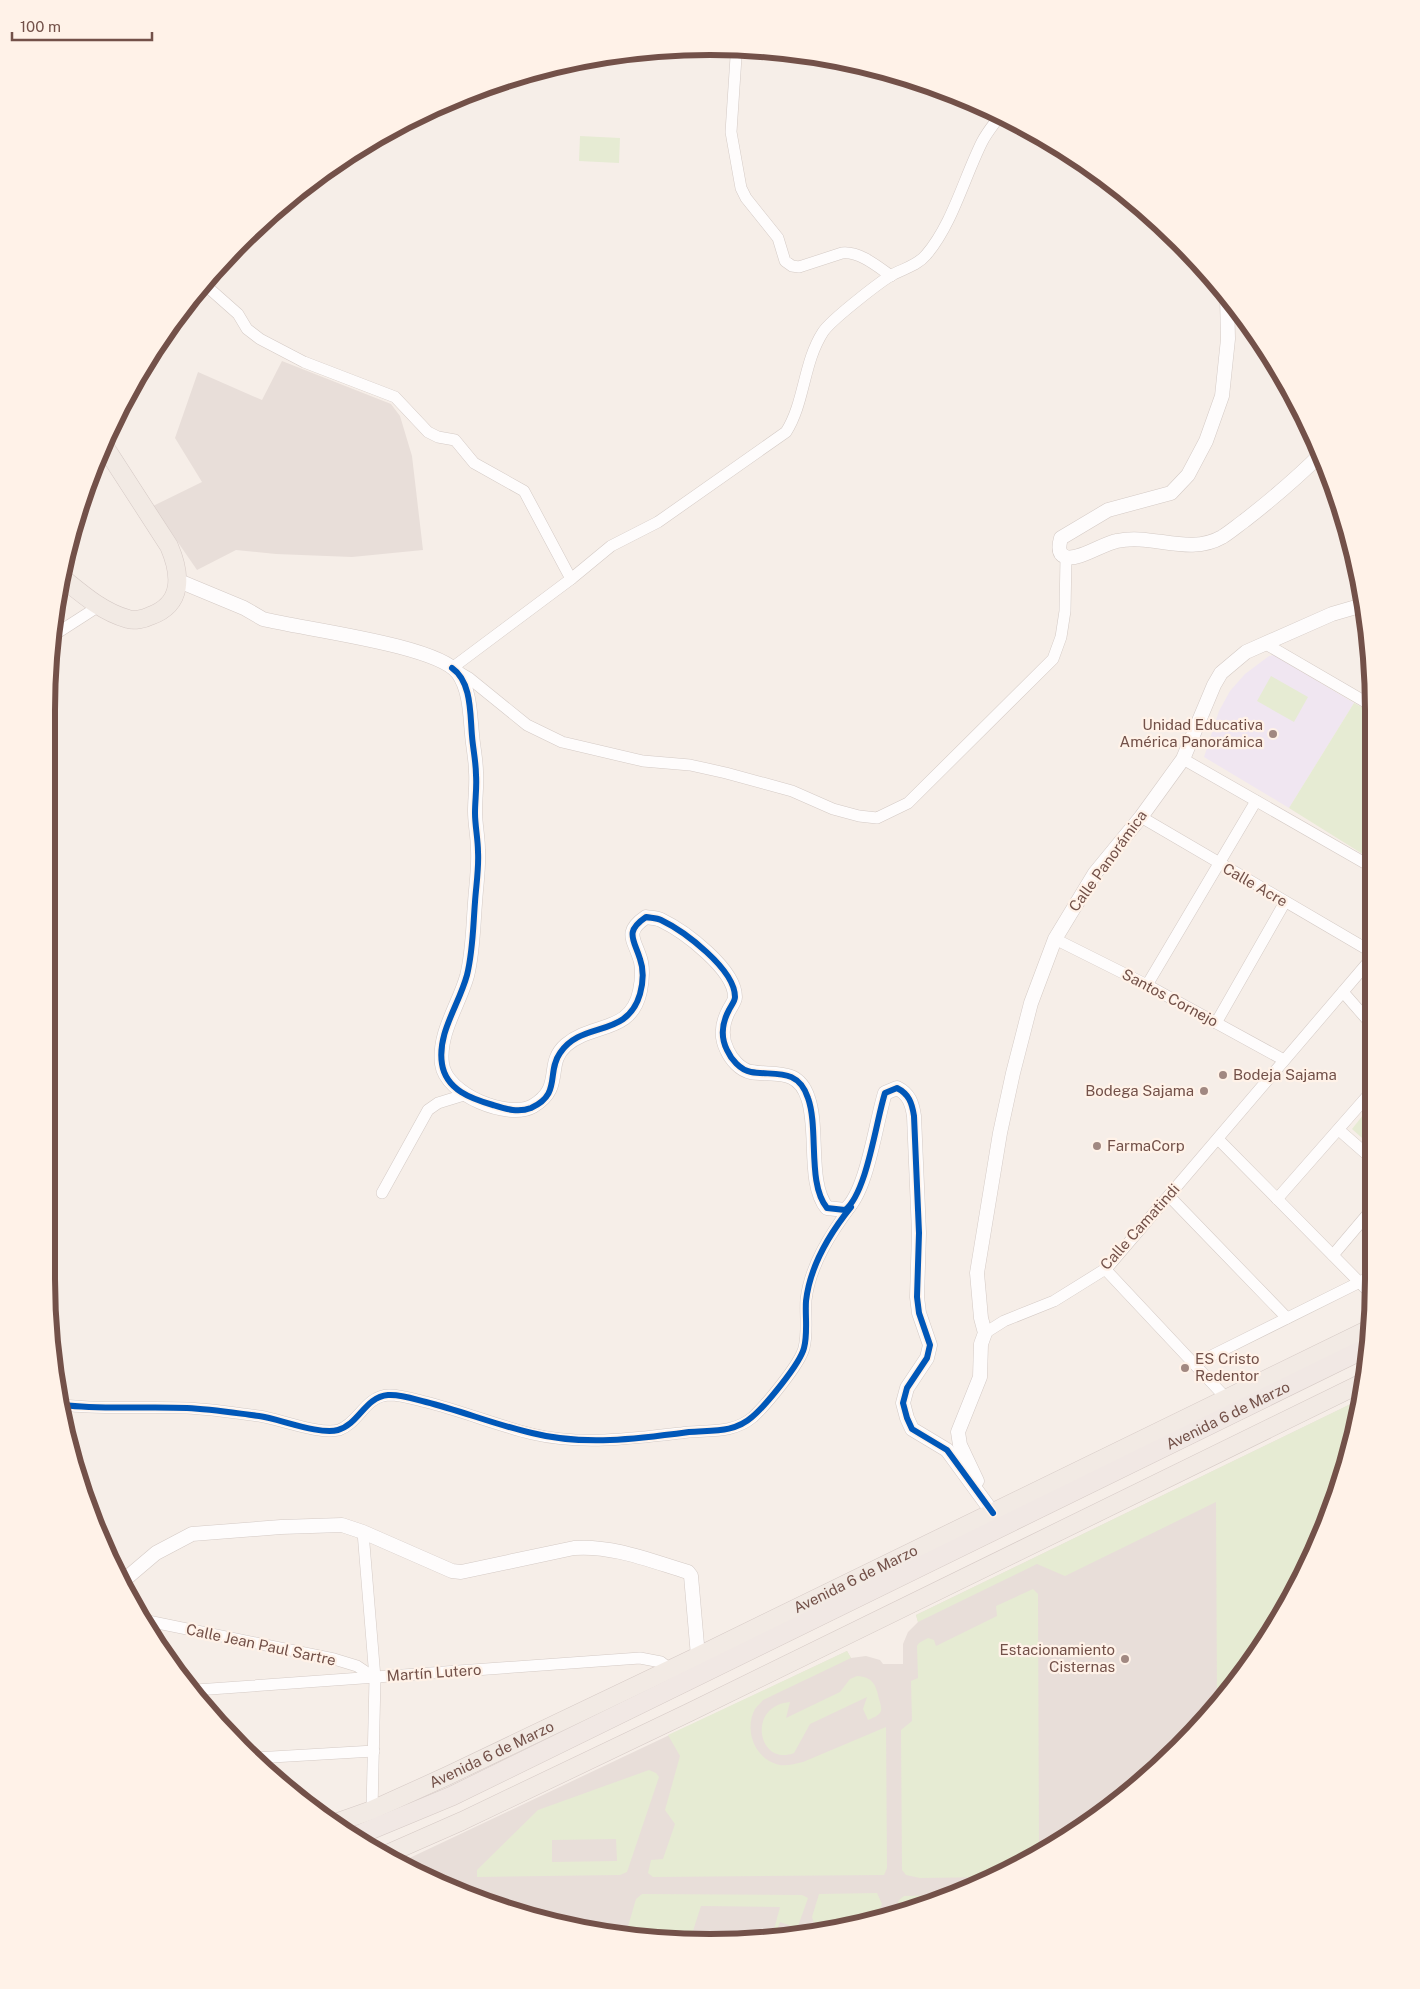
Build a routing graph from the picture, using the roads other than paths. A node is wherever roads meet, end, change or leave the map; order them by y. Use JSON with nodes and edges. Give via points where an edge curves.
{"nodes":[{"id":1,"x":736,"y":57,"type":"dead end"},
{"id":2,"x":996,"y":121,"type":"edge"},
{"id":3,"x":890,"y":276,"type":"junction"},
{"id":4,"x":209,"y":288,"type":"edge"},
{"id":5,"x":1227,"y":308,"type":"edge"},
{"id":6,"x":108,"y":452,"type":"edge"},
{"id":7,"x":1315,"y":460,"type":"edge"},
{"id":8,"x":1066,"y":557,"type":"junction"},
{"id":9,"x":571,"y":579,"type":"junction"},
{"id":10,"x":179,"y":581,"type":"junction"},
{"id":11,"x":68,"y":582,"type":"edge"},
{"id":12,"x":99,"y":606,"type":"junction"},
{"id":13,"x":1356,"y":607,"type":"edge"},
{"id":14,"x":60,"y":631,"type":"edge"},
{"id":15,"x":1264,"y":643,"type":"junction"},
{"id":16,"x":454,"y":670,"type":"junction"},
{"id":17,"x":1365,"y":702,"type":"edge"},
{"id":18,"x":1183,"y":759,"type":"junction"},
{"id":19,"x":1256,"y":801,"type":"junction"},
{"id":20,"x":1141,"y":817,"type":"junction"},
{"id":21,"x":1365,"y":863,"type":"edge"},
{"id":22,"x":1219,"y":864,"type":"junction"},
{"id":23,"x":1285,"y":902,"type":"junction"},
{"id":24,"x":1055,"y":939,"type":"junction"},
{"id":25,"x":1365,"y":948,"type":"edge"},
{"id":26,"x":1365,"y":966,"type":"edge"},
{"id":27,"x":1147,"y":985,"type":"junction"},
{"id":28,"x":1343,"y":992,"type":"junction"},
{"id":29,"x":1365,"y":1018,"type":"edge"},
{"id":30,"x":1216,"y":1023,"type":"junction"},
{"id":31,"x":1284,"y":1060,"type":"junction"},
{"id":32,"x":464,"y":1095,"type":"junction"},
{"id":33,"x":1365,"y":1099,"type":"edge"},
{"id":34,"x":1339,"y":1130,"type":"junction"},
{"id":35,"x":1218,"y":1139,"type":"junction"},
{"id":36,"x":1365,"y":1153,"type":"edge"},
{"id":37,"x":382,"y":1193,"type":"dead end"},
{"id":38,"x":1169,"y":1196,"type":"junction"},
{"id":39,"x":1277,"y":1199,"type":"junction"},
{"id":40,"x":852,"y":1204,"type":"junction"},
{"id":41,"x":1365,"y":1217,"type":"edge"},
{"id":42,"x":1333,"y":1255,"type":"junction"},
{"id":43,"x":1105,"y":1268,"type":"junction"},
{"id":44,"x":1365,"y":1280,"type":"edge"},
{"id":45,"x":1360,"y":1282,"type":"junction"},
{"id":46,"x":1365,"y":1287,"type":"edge"},
{"id":47,"x":1287,"y":1318,"type":"junction"},
{"id":48,"x":1363,"y":1332,"type":"edge"},
{"id":49,"x":985,"y":1334,"type":"junction"},
{"id":50,"x":1361,"y":1351,"type":"edge"},
{"id":51,"x":1194,"y":1364,"type":"junction"},
{"id":52,"x":1359,"y":1366,"type":"edge"},
{"id":53,"x":1355,"y":1386,"type":"edge"},
{"id":54,"x":1227,"y":1399,"type":"junction"},
{"id":55,"x":68,"y":1406,"type":"edge"},
{"id":56,"x":993,"y":1513,"type":"junction"},
{"id":57,"x":363,"y":1532,"type":"junction"},
{"id":58,"x":127,"y":1577,"type":"edge"},
{"id":59,"x":152,"y":1622,"type":"edge"},
{"id":60,"x":698,"y":1656,"type":"junction"},
{"id":61,"x":670,"y":1669,"type":"junction"},
{"id":62,"x":375,"y":1678,"type":"junction"},
{"id":63,"x":200,"y":1690,"type":"edge"},
{"id":64,"x":374,"y":1751,"type":"junction"},
{"id":65,"x":264,"y":1757,"type":"edge"},
{"id":66,"x":372,"y":1810,"type":"junction"},
{"id":67,"x":341,"y":1821,"type":"edge"},
{"id":68,"x":362,"y":1834,"type":"edge"},
{"id":69,"x":372,"y":1840,"type":"edge"},
{"id":70,"x":393,"y":1852,"type":"edge"}],
"edges":[{"from":1,"to":3,"type":"street","via":[[731,132],[741,188],[778,238],[785,261],[799,267],[849,252]]},
{"from":2,"to":3,"type":"street","via":[[983,141],[939,237],[925,257]]},
{"from":3,"to":9,"type":"street","via":[[824,330],[810,361],[793,422],[786,432],[658,522],[611,546]]},
{"from":4,"to":9,"type":"street","via":[[260,339],[304,362],[394,397],[428,432],[455,440],[474,463],[524,490]]},
{"from":5,"to":8,"type":"street","via":[[1228,339],[1222,396],[1206,441],[1188,474],[1170,493],[1108,510],[1061,538],[1058,546]]},
{"from":6,"to":10,"type":"main road","via":[[169,546]]},
{"from":7,"to":8,"type":"street","via":[[1222,537],[1191,544],[1117,541],[1076,557]]},
{"from":8,"to":16,"type":"street","via":[[1065,611],[1054,659],[908,804],[877,818],[833,809],[792,791],[726,773],[690,765],[643,761],[562,742],[526,725],[469,678]]},
{"from":9,"to":16,"type":"street"},
{"from":10,"to":12,"type":"main road","via":[[176,595],[161,612],[147,618],[130,620]]},
{"from":10,"to":16,"type":"street","via":[[263,619],[403,647]]},
{"from":11,"to":12,"type":"main road"},
{"from":12,"to":14,"type":"street"},
{"from":13,"to":15,"type":"street","name":"Calle Panorámica"},
{"from":15,"to":17,"type":"street"},
{"from":15,"to":18,"type":"street","name":"Calle Panorámica","via":[[1246,652],[1221,673]]},
{"from":16,"to":32,"type":"street","via":[[464,686],[470,707],[478,852],[473,942],[466,976],[445,1034],[442,1065],[448,1080]]},
{"from":18,"to":19,"type":"street"},
{"from":18,"to":20,"type":"street","name":"Calle Panorámica"},
{"from":19,"to":21,"type":"street"},
{"from":19,"to":22,"type":"street"},
{"from":20,"to":22,"type":"street","name":"Calle Acre"},
{"from":20,"to":24,"type":"street","name":"Calle Panorámica","via":[[1095,873]]},
{"from":22,"to":23,"type":"street","name":"Calle Acre"},
{"from":22,"to":27,"type":"street"},
{"from":23,"to":25,"type":"street","name":"Calle Acre"},
{"from":23,"to":30,"type":"street"},
{"from":24,"to":27,"type":"street","name":"Santos Cornejo"},
{"from":24,"to":49,"type":"street","name":"Calle Panorámica","via":[[1031,1003],[1000,1133],[977,1273]]},
{"from":26,"to":28,"type":"street","name":"Calle Camatindi"},
{"from":27,"to":30,"type":"street","name":"Santos Cornejo"},
{"from":28,"to":29,"type":"street"},
{"from":28,"to":31,"type":"street","name":"Calle Camatindi"},
{"from":30,"to":31,"type":"street","name":"Santos Cornejo"},
{"from":31,"to":35,"type":"street","name":"Calle Camatindi"},
{"from":32,"to":37,"type":"street","via":[[438,1103],[428,1110]]},
{"from":32,"to":40,"type":"street","via":[[513,1111],[530,1108],[544,1099],[552,1089],[558,1055],[566,1045],[583,1034],[623,1021],[633,1010],[643,974],[632,932],[636,924],[646,917],[660,919],[693,939],[734,986],[735,999],[724,1020],[722,1035],[738,1066],[750,1072],[778,1073],[801,1085],[808,1098],[814,1129],[818,1192],[827,1208],[845,1210]]},
{"from":33,"to":34,"type":"street"},
{"from":34,"to":36,"type":"street"},
{"from":34,"to":39,"type":"street"},
{"from":35,"to":38,"type":"street","name":"Calle Camatindi"},
{"from":35,"to":39,"type":"street"},
{"from":38,"to":43,"type":"street","name":"Calle Camatindi"},
{"from":38,"to":47,"type":"street"},
{"from":39,"to":42,"type":"street"},
{"from":40,"to":55,"type":"street","via":[[831,1232],[812,1275],[806,1299],[804,1348],[800,1358],[754,1416],[733,1428],[589,1441],[530,1433],[433,1404],[388,1395],[370,1402],[338,1430],[319,1430],[271,1418],[188,1408]]},
{"from":40,"to":56,"type":"street","via":[[866,1169],[885,1093],[897,1088],[908,1097],[914,1116],[919,1233],[917,1297],[930,1345],[927,1358],[907,1388],[906,1418],[912,1429],[947,1450]]},
{"from":41,"to":42,"type":"street"},
{"from":42,"to":45,"type":"street"},
{"from":43,"to":49,"type":"street","name":"Calle Camatindi","via":[[1054,1301],[1004,1321]]},
{"from":43,"to":51,"type":"street"},
{"from":44,"to":45,"type":"street"},
{"from":45,"to":46,"type":"street"},
{"from":45,"to":47,"type":"street"},
{"from":47,"to":51,"type":"street"},
{"from":48,"to":54,"type":"main road","name":"Avenida 6 de Marzo"},
{"from":49,"to":56,"type":"street","via":[[981,1344],[980,1377],[958,1432],[960,1445]]},
{"from":50,"to":68,"type":"highway","name":"Avenida 6 de Marzo","via":[[452,1796]]},
{"from":51,"to":54,"type":"street"},
{"from":52,"to":69,"type":"highway","name":"Avenida 6 de Marzo","via":[[456,1805]]},
{"from":53,"to":70,"type":"main road","name":"Avenida 6 de Marzo","via":[[690,1712]]},
{"from":54,"to":56,"type":"main road","name":"Avenida 6 de Marzo"},
{"from":56,"to":60,"type":"main road","name":"Avenida 6 de Marzo"},
{"from":57,"to":58,"type":"street","via":[[342,1525],[192,1534],[156,1553]]},
{"from":57,"to":60,"type":"street","via":[[452,1572],[591,1547],[609,1549],[688,1572],[691,1576]]},
{"from":57,"to":62,"type":"street"},
{"from":59,"to":62,"type":"street","name":"Calle Jean Paul Sartre","via":[[334,1659],[357,1666]]},
{"from":60,"to":61,"type":"main road","name":"Avenida 6 de Marzo"},
{"from":61,"to":62,"type":"street","name":"Martín Lutero","via":[[661,1662],[640,1658]]},
{"from":61,"to":66,"type":"main road","name":"Avenida 6 de Marzo"},
{"from":62,"to":63,"type":"street","name":"Martín Lutero"},
{"from":62,"to":64,"type":"street"},
{"from":64,"to":65,"type":"street"},
{"from":64,"to":66,"type":"street"},
{"from":66,"to":67,"type":"main road","name":"Avenida 6 de Marzo"}]}
